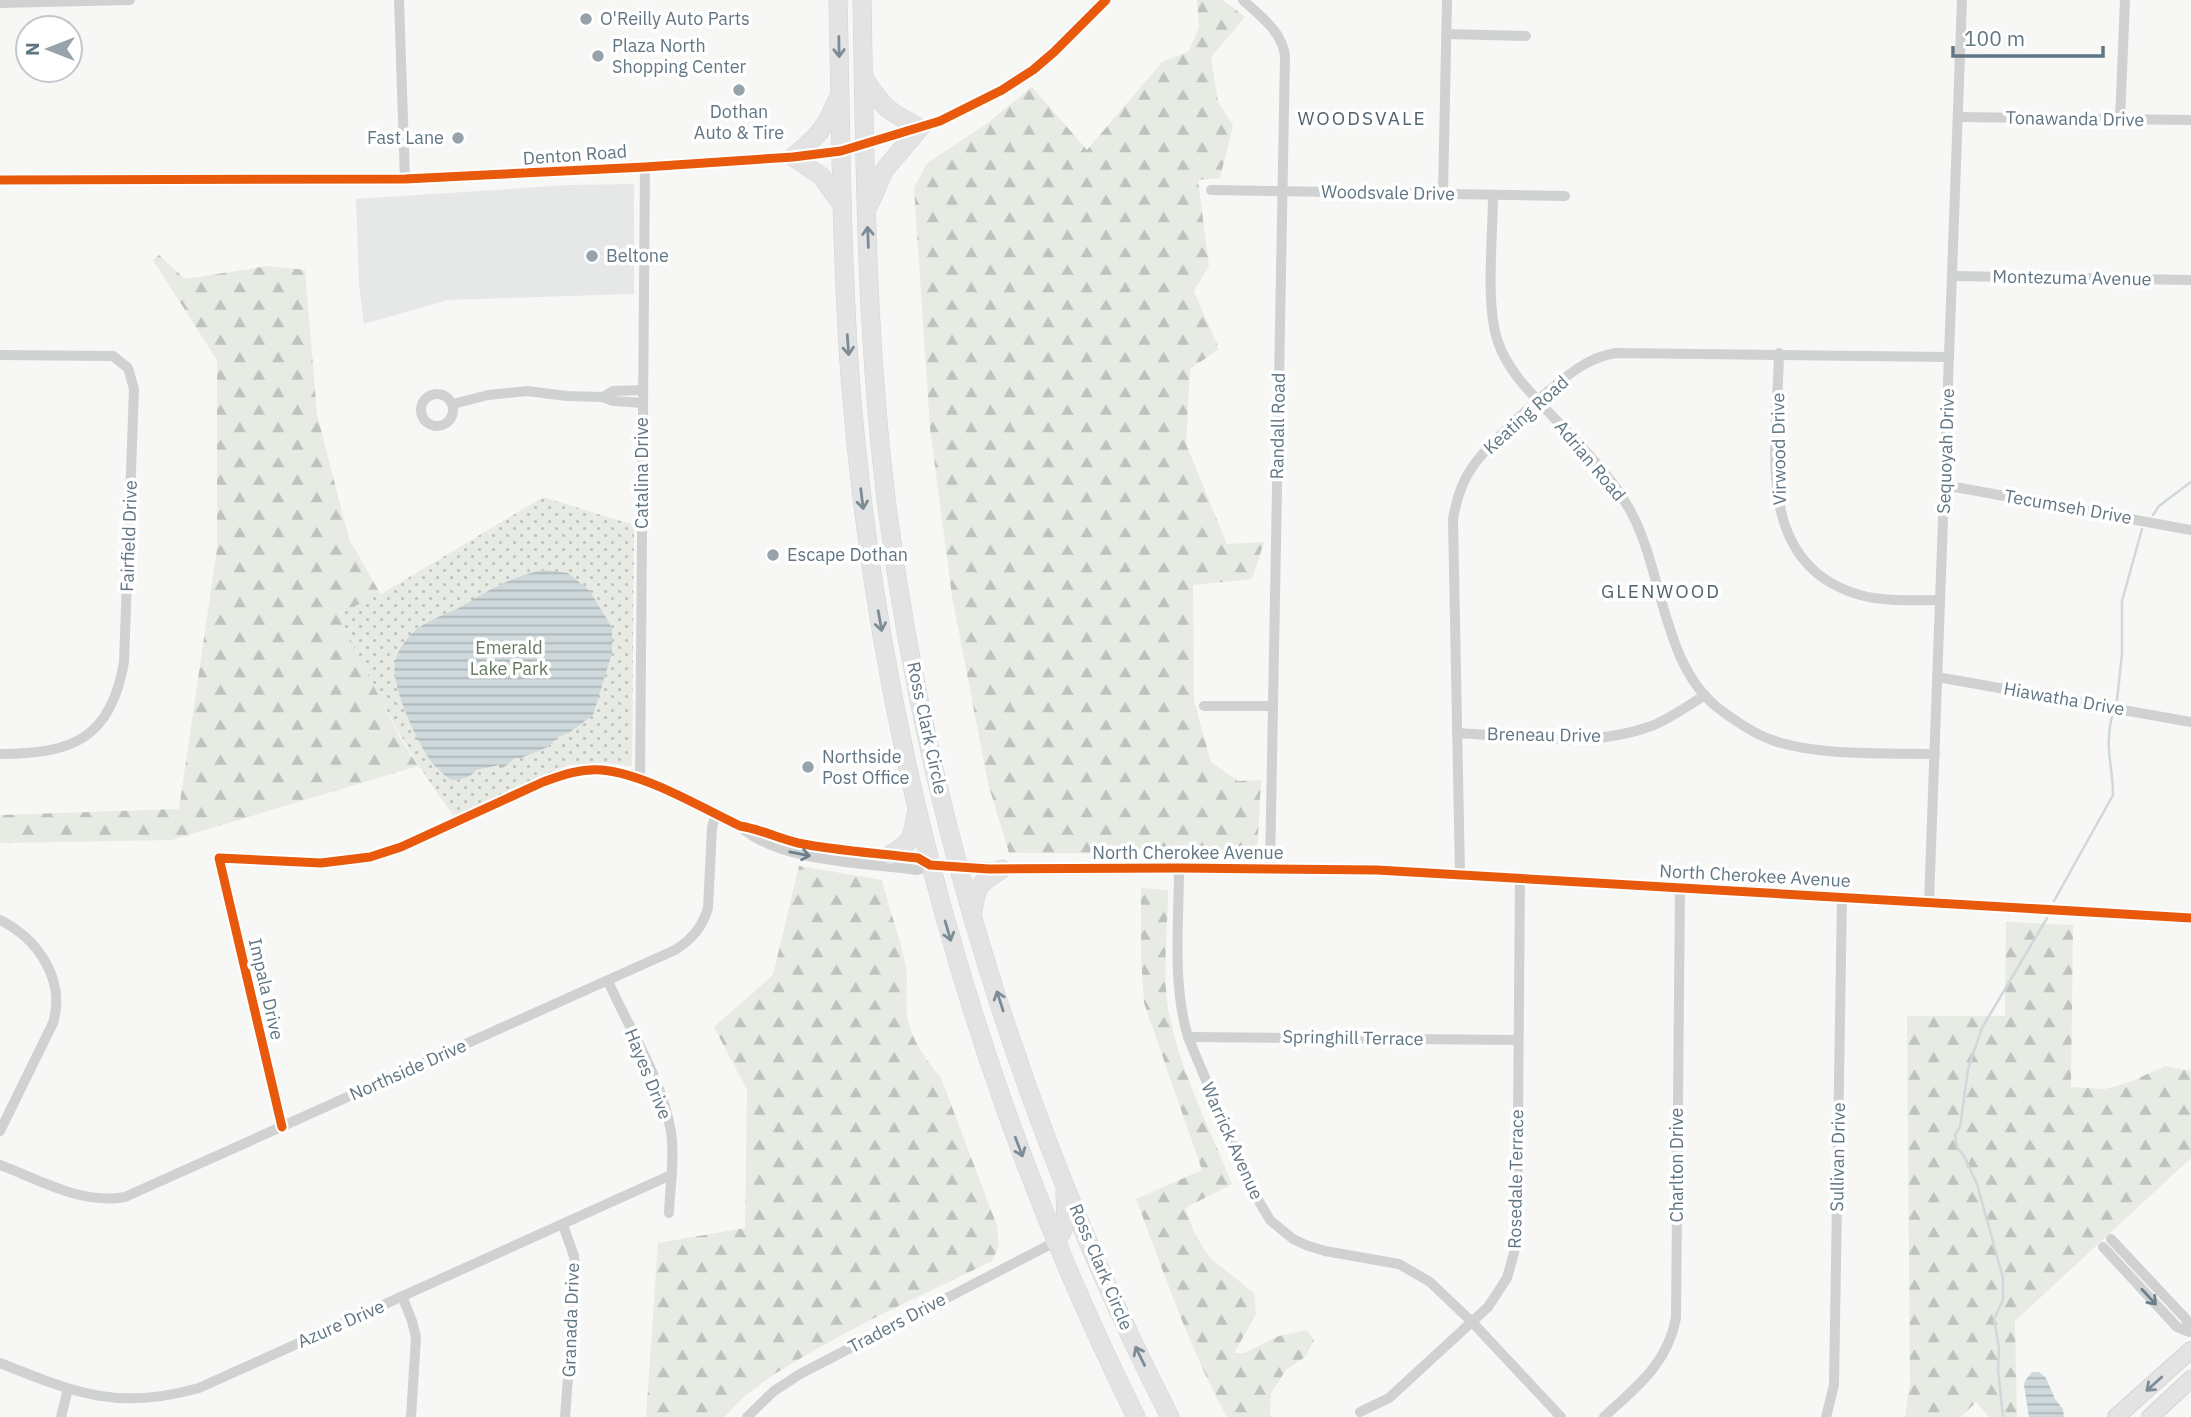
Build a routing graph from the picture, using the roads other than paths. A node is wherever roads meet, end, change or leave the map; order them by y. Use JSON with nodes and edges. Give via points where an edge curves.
{"nodes":[{"id":1,"x":130,"y":0,"type":"edge"},
{"id":2,"x":399,"y":0,"type":"edge"},
{"id":3,"x":838,"y":0,"type":"edge"},
{"id":4,"x":862,"y":0,"type":"edge"},
{"id":5,"x":1106,"y":0,"type":"edge"},
{"id":6,"x":1242,"y":0,"type":"edge"},
{"id":7,"x":1447,"y":0,"type":"edge"},
{"id":8,"x":1962,"y":0,"type":"edge"},
{"id":9,"x":2125,"y":0,"type":"edge"},
{"id":10,"x":0,"y":3,"type":"edge"},
{"id":11,"x":1446,"y":34,"type":"junction"},
{"id":12,"x":1526,"y":36,"type":"dead end"},
{"id":13,"x":864,"y":77,"type":"junction"},
{"id":14,"x":840,"y":93,"type":"junction"},
{"id":15,"x":1958,"y":117,"type":"junction"},
{"id":16,"x":2120,"y":120,"type":"junction"},
{"id":17,"x":2191,"y":120,"type":"edge"},
{"id":18,"x":920,"y":128,"type":"junction"},
{"id":19,"x":865,"y":144,"type":"junction"},
{"id":20,"x":841,"y":151,"type":"junction"},
{"id":21,"x":793,"y":157,"type":"junction"},
{"id":22,"x":645,"y":167,"type":"junction"},
{"id":23,"x":405,"y":179,"type":"junction"},
{"id":24,"x":0,"y":180,"type":"edge"},
{"id":25,"x":1211,"y":190,"type":"dead end"},
{"id":26,"x":1283,"y":192,"type":"junction"},
{"id":27,"x":1443,"y":194,"type":"junction"},
{"id":28,"x":1493,"y":195,"type":"junction"},
{"id":29,"x":1565,"y":196,"type":"dead end"},
{"id":30,"x":842,"y":206,"type":"junction"},
{"id":31,"x":867,"y":209,"type":"junction"},
{"id":32,"x":1952,"y":276,"type":"junction"},
{"id":33,"x":844,"y":277,"type":"junction"},
{"id":34,"x":2191,"y":280,"type":"edge"},
{"id":35,"x":869,"y":290,"type":"junction"},
{"id":36,"x":1779,"y":353,"type":"junction"},
{"id":37,"x":0,"y":355,"type":"edge"},
{"id":38,"x":1949,"y":356,"type":"junction"},
{"id":39,"x":643,"y":390,"type":"junction"},
{"id":40,"x":876,"y":390,"type":"junction"},
{"id":41,"x":851,"y":391,"type":"junction"},
{"id":42,"x":603,"y":397,"type":"junction"},
{"id":43,"x":1539,"y":401,"type":"junction"},
{"id":44,"x":643,"y":403,"type":"junction"},
{"id":45,"x":453,"y":404,"type":"dead end"},
{"id":46,"x":1944,"y":485,"type":"junction"},
{"id":47,"x":2191,"y":530,"type":"edge"},
{"id":48,"x":893,"y":549,"type":"junction"},
{"id":49,"x":869,"y":554,"type":"junction"},
{"id":50,"x":1940,"y":600,"type":"junction"},
{"id":51,"x":1937,"y":677,"type":"junction"},
{"id":52,"x":1705,"y":695,"type":"junction"},
{"id":53,"x":1204,"y":706,"type":"dead end"},
{"id":54,"x":1273,"y":706,"type":"junction"},
{"id":55,"x":2191,"y":722,"type":"edge"},
{"id":56,"x":1457,"y":733,"type":"junction"},
{"id":57,"x":0,"y":754,"type":"edge"},
{"id":58,"x":1935,"y":754,"type":"junction"},
{"id":59,"x":640,"y":779,"type":"junction"},
{"id":60,"x":917,"y":804,"type":"junction"},
{"id":61,"x":716,"y":815,"type":"junction"},
{"id":62,"x":740,"y":826,"type":"junction"},
{"id":63,"x":890,"y":855,"type":"junction"},
{"id":64,"x":219,"y":858,"type":"joint"},
{"id":65,"x":930,"y":865,"type":"junction"},
{"id":66,"x":958,"y":868,"type":"junction"},
{"id":67,"x":1180,"y":868,"type":"junction"},
{"id":68,"x":1270,"y":868,"type":"junction"},
{"id":69,"x":1002,"y":869,"type":"junction"},
{"id":70,"x":1460,"y":874,"type":"junction"},
{"id":71,"x":1520,"y":877,"type":"junction"},
{"id":72,"x":1680,"y":887,"type":"junction"},
{"id":73,"x":1842,"y":897,"type":"junction"},
{"id":74,"x":1929,"y":902,"type":"junction"},
{"id":75,"x":2191,"y":918,"type":"edge"},
{"id":76,"x":973,"y":919,"type":"junction"},
{"id":77,"x":0,"y":920,"type":"edge"},
{"id":78,"x":608,"y":981,"type":"junction"},
{"id":79,"x":1008,"y":1026,"type":"junction"},
{"id":80,"x":979,"y":1036,"type":"junction"},
{"id":81,"x":1188,"y":1037,"type":"junction"},
{"id":82,"x":1518,"y":1040,"type":"junction"},
{"id":83,"x":282,"y":1128,"type":"junction"},
{"id":84,"x":0,"y":1131,"type":"edge"},
{"id":85,"x":0,"y":1165,"type":"edge"},
{"id":86,"x":671,"y":1175,"type":"junction"},
{"id":87,"x":1065,"y":1181,"type":"junction"},
{"id":88,"x":669,"y":1213,"type":"dead end"},
{"id":89,"x":563,"y":1225,"type":"junction"},
{"id":90,"x":1055,"y":1242,"type":"junction"},
{"id":91,"x":2107,"y":1243,"type":"dead end"},
{"id":92,"x":402,"y":1296,"type":"junction"},
{"id":93,"x":1472,"y":1322,"type":"junction"},
{"id":94,"x":2190,"y":1333,"type":"edge"},
{"id":95,"x":2191,"y":1350,"type":"edge"},
{"id":96,"x":0,"y":1363,"type":"edge"},
{"id":97,"x":2191,"y":1379,"type":"edge"},
{"id":98,"x":68,"y":1389,"type":"junction"},
{"id":99,"x":1167,"y":1411,"type":"edge"},
{"id":100,"x":1360,"y":1412,"type":"dead end"},
{"id":101,"x":61,"y":1417,"type":"edge"},
{"id":102,"x":411,"y":1417,"type":"edge"},
{"id":103,"x":565,"y":1417,"type":"edge"},
{"id":104,"x":747,"y":1417,"type":"edge"},
{"id":105,"x":1136,"y":1417,"type":"edge"},
{"id":106,"x":1145,"y":1417,"type":"edge"},
{"id":107,"x":1561,"y":1417,"type":"edge"},
{"id":108,"x":1604,"y":1417,"type":"edge"},
{"id":109,"x":1826,"y":1417,"type":"edge"},
{"id":110,"x":2116,"y":1417,"type":"edge"},
{"id":111,"x":2150,"y":1417,"type":"edge"}],
"edges":[{"from":1,"to":10,"type":"street"},
{"from":2,"to":23,"type":"street"},
{"from":3,"to":14,"type":"highway","name":"Ross Clark Circle","one_way":true},
{"from":4,"to":13,"type":"highway","name":"Ross Clark Circle"},
{"from":5,"to":18,"type":"street","name":"Denton Road","via":[[1033,70],[987,98]]},
{"from":6,"to":26,"type":"street","name":"Randall Road","via":[[1284,46]]},
{"from":7,"to":11,"type":"street"},
{"from":8,"to":15,"type":"street","name":"Sequoyah Drive"},
{"from":9,"to":16,"type":"street"},
{"from":11,"to":12,"type":"street"},
{"from":11,"to":27,"type":"street"},
{"from":13,"to":18,"type":"highway","via":[[880,104]]},
{"from":13,"to":19,"type":"highway","name":"Ross Clark Circle"},
{"from":14,"to":20,"type":"highway","name":"Ross Clark Circle"},
{"from":14,"to":21,"type":"highway","via":[[821,133]]},
{"from":15,"to":16,"type":"street","name":"Tonawanda Drive"},
{"from":15,"to":32,"type":"street","name":"Sequoyah Drive"},
{"from":16,"to":17,"type":"street","name":"Tonawanda Drive"},
{"from":18,"to":19,"type":"street","name":"Denton Road"},
{"from":18,"to":31,"type":"highway","via":[[885,169]]},
{"from":19,"to":20,"type":"street","name":"Denton Road"},
{"from":19,"to":31,"type":"highway","name":"Ross Clark Circle"},
{"from":20,"to":21,"type":"street","name":"Denton Road"},
{"from":20,"to":30,"type":"highway","name":"Ross Clark Circle"},
{"from":21,"to":22,"type":"street","name":"Denton Road"},
{"from":21,"to":30,"type":"highway","via":[[821,176]]},
{"from":22,"to":23,"type":"street","name":"Denton Road"},
{"from":22,"to":39,"type":"street","name":"Catalina Drive"},
{"from":23,"to":24,"type":"street","name":"Denton Road"},
{"from":25,"to":26,"type":"street","name":"Woodsvale Drive"},
{"from":26,"to":27,"type":"street","name":"Woodsvale Drive"},
{"from":26,"to":54,"type":"street","name":"Randall Road"},
{"from":27,"to":28,"type":"street","name":"Woodsvale Drive"},
{"from":28,"to":29,"type":"street","name":"Woodsvale Drive"},
{"from":28,"to":43,"type":"street","name":"Adrian Road","via":[[1494,328],[1506,362]]},
{"from":30,"to":33,"type":"highway","name":"Ross Clark Circle"},
{"from":35,"to":31,"type":"highway","name":"Ross Clark Circle","one_way":true},
{"from":32,"to":34,"type":"street","name":"Montezuma Avenue"},
{"from":32,"to":38,"type":"street","name":"Sequoyah Drive"},
{"from":33,"to":35,"type":"highway","via":[[855,278]]},
{"from":33,"to":41,"type":"highway","name":"Ross Clark Circle","one_way":true},
{"from":35,"to":40,"type":"highway","name":"Ross Clark Circle"},
{"from":36,"to":38,"type":"street","name":"Keating Road"},
{"from":36,"to":43,"type":"street","name":"Keating Road","via":[[1616,353],[1577,369]]},
{"from":36,"to":50,"type":"street","name":"Virwood Drive","via":[[1777,499],[1795,548],[1820,575],[1849,591],[1882,599]]},
{"from":37,"to":57,"type":"street","name":"Fairfield Drive","via":[[113,356],[128,368],[134,388],[124,662],[116,696],[101,723],[69,746],[35,754]]},
{"from":38,"to":46,"type":"street","name":"Sequoyah Drive"},
{"from":39,"to":42,"type":"street","via":[[613,391]]},
{"from":39,"to":44,"type":"street","name":"Catalina Drive"},
{"from":40,"to":41,"type":"highway"},
{"from":40,"to":48,"type":"highway","name":"Ross Clark Circle"},
{"from":41,"to":49,"type":"highway","name":"Ross Clark Circle","one_way":true},
{"from":42,"to":44,"type":"street"},
{"from":42,"to":45,"type":"street","via":[[527,391]]},
{"from":43,"to":52,"type":"street","name":"Adrian Road","via":[[1603,471],[1632,514],[1682,660]]},
{"from":43,"to":56,"type":"street","name":"Keating Road","via":[[1479,457],[1455,508]]},
{"from":44,"to":59,"type":"street","name":"Catalina Drive"},
{"from":46,"to":47,"type":"street","name":"Tecumseh Drive"},
{"from":46,"to":50,"type":"street","name":"Sequoyah Drive"},
{"from":48,"to":49,"type":"highway"},
{"from":48,"to":66,"type":"highway","name":"Ross Clark Circle","via":[[922,709]]},
{"from":49,"to":60,"type":"highway","name":"Ross Clark Circle","one_way":true},
{"from":50,"to":51,"type":"street","name":"Sequoyah Drive"},
{"from":51,"to":55,"type":"street","name":"Hiawatha Drive"},
{"from":51,"to":58,"type":"street","name":"Sequoyah Drive"},
{"from":52,"to":56,"type":"street","name":"Breneau Drive","via":[[1661,721],[1609,737]]},
{"from":52,"to":58,"type":"street","name":"Adrian Road","via":[[1753,732],[1784,744]]},
{"from":53,"to":54,"type":"street"},
{"from":54,"to":68,"type":"street","name":"Randall Road"},
{"from":56,"to":70,"type":"street","name":"Keating Road"},
{"from":58,"to":74,"type":"street","name":"Sequoyah Drive"},
{"from":59,"to":61,"type":"street","name":"North Cherokee Avenue"},
{"from":59,"to":64,"type":"street","name":"North Cherokee Avenue","via":[[603,770],[561,775],[401,847],[355,860]]},
{"from":60,"to":63,"type":"highway","via":[[907,845]]},
{"from":60,"to":65,"type":"highway","name":"Ross Clark Circle"},
{"from":61,"to":62,"type":"street","name":"North Cherokee Avenue"},
{"from":61,"to":78,"type":"street","name":"Northside Drive","via":[[708,908],[696,934],[675,950]]},
{"from":62,"to":63,"type":"street","name":"North Cherokee Avenue","via":[[796,842]]},
{"from":62,"to":65,"type":"street","name":"North Cherokee Avenue","one_way":true,"via":[[753,838],[793,853],[917,870]]},
{"from":63,"to":65,"type":"street","name":"North Cherokee Avenue","via":[[918,858]]},
{"from":64,"to":83,"type":"street","name":"Impala Drive"},
{"from":65,"to":66,"type":"street","name":"North Cherokee Avenue"},
{"from":65,"to":80,"type":"highway","name":"Ross Clark Circle","one_way":true},
{"from":66,"to":69,"type":"street","name":"North Cherokee Avenue"},
{"from":66,"to":76,"type":"highway","name":"Ross Clark Circle"},
{"from":67,"to":68,"type":"street","name":"North Cherokee Avenue"},
{"from":67,"to":69,"type":"street","name":"North Cherokee Avenue"},
{"from":67,"to":81,"type":"street","name":"Warrick Avenue","via":[[1179,996]]},
{"from":68,"to":70,"type":"street","name":"North Cherokee Avenue"},
{"from":69,"to":76,"type":"highway","via":[[975,890]]},
{"from":70,"to":71,"type":"street","name":"North Cherokee Avenue"},
{"from":71,"to":72,"type":"street","name":"North Cherokee Avenue"},
{"from":71,"to":82,"type":"street","name":"Rosedale Terrace"},
{"from":72,"to":73,"type":"street","name":"North Cherokee Avenue"},
{"from":72,"to":108,"type":"street","name":"Charlton Drive","via":[[1676,1318],[1670,1342],[1655,1368]]},
{"from":73,"to":74,"type":"street","name":"North Cherokee Avenue"},
{"from":73,"to":109,"type":"street","name":"Sullivan Drive","via":[[1833,1385]]},
{"from":74,"to":75,"type":"street","name":"North Cherokee Avenue"},
{"from":79,"to":76,"type":"highway","name":"Ross Clark Circle","one_way":true},
{"from":77,"to":84,"type":"street","via":[[41,955],[58,995],[54,1023]]},
{"from":78,"to":83,"type":"street","name":"Northside Drive"},
{"from":78,"to":86,"type":"street","name":"Hayes Drive","via":[[666,1110]]},
{"from":79,"to":80,"type":"highway"},
{"from":79,"to":87,"type":"highway","name":"Ross Clark Circle"},
{"from":80,"to":90,"type":"highway","name":"Ross Clark Circle","one_way":true},
{"from":81,"to":82,"type":"street","name":"Springhill Terrace"},
{"from":81,"to":93,"type":"street","name":"Warrick Avenue","via":[[1251,1188],[1270,1220],[1306,1245],[1414,1271]]},
{"from":82,"to":93,"type":"street","name":"Rosedale Terrace","via":[[1515,1254],[1502,1288]]},
{"from":83,"to":85,"type":"street","name":"Northside Drive","via":[[115,1199],[85,1198]]},
{"from":86,"to":88,"type":"street","name":"Hayes Drive"},
{"from":86,"to":89,"type":"street","name":"Azure Drive"},
{"from":87,"to":90,"type":"highway","via":[[1065,1225]]},
{"from":99,"to":87,"type":"highway","name":"Ross Clark Circle","one_way":true},
{"from":89,"to":92,"type":"street","name":"Azure Drive"},
{"from":89,"to":103,"type":"street","name":"Granada Drive","via":[[576,1275]]},
{"from":90,"to":104,"type":"street","name":"Traders Drive","via":[[800,1374]]},
{"from":90,"to":105,"type":"highway","name":"Ross Clark Circle"},
{"from":91,"to":94,"type":"street","via":[[2177,1327]]},
{"from":92,"to":98,"type":"street","name":"Azure Drive","via":[[179,1394],[128,1400]]},
{"from":92,"to":102,"type":"street","via":[[416,1337]]},
{"from":93,"to":100,"type":"street","name":"Rosedale Terrace","via":[[1389,1398]]},
{"from":93,"to":107,"type":"street","name":"Warrick Avenue"},
{"from":95,"to":110,"type":"main road","one_way":true},
{"from":96,"to":98,"type":"street","name":"Azure Drive"},
{"from":97,"to":111,"type":"main road"},
{"from":98,"to":101,"type":"street"},
{"from":99,"to":106,"type":"highway"}]}
